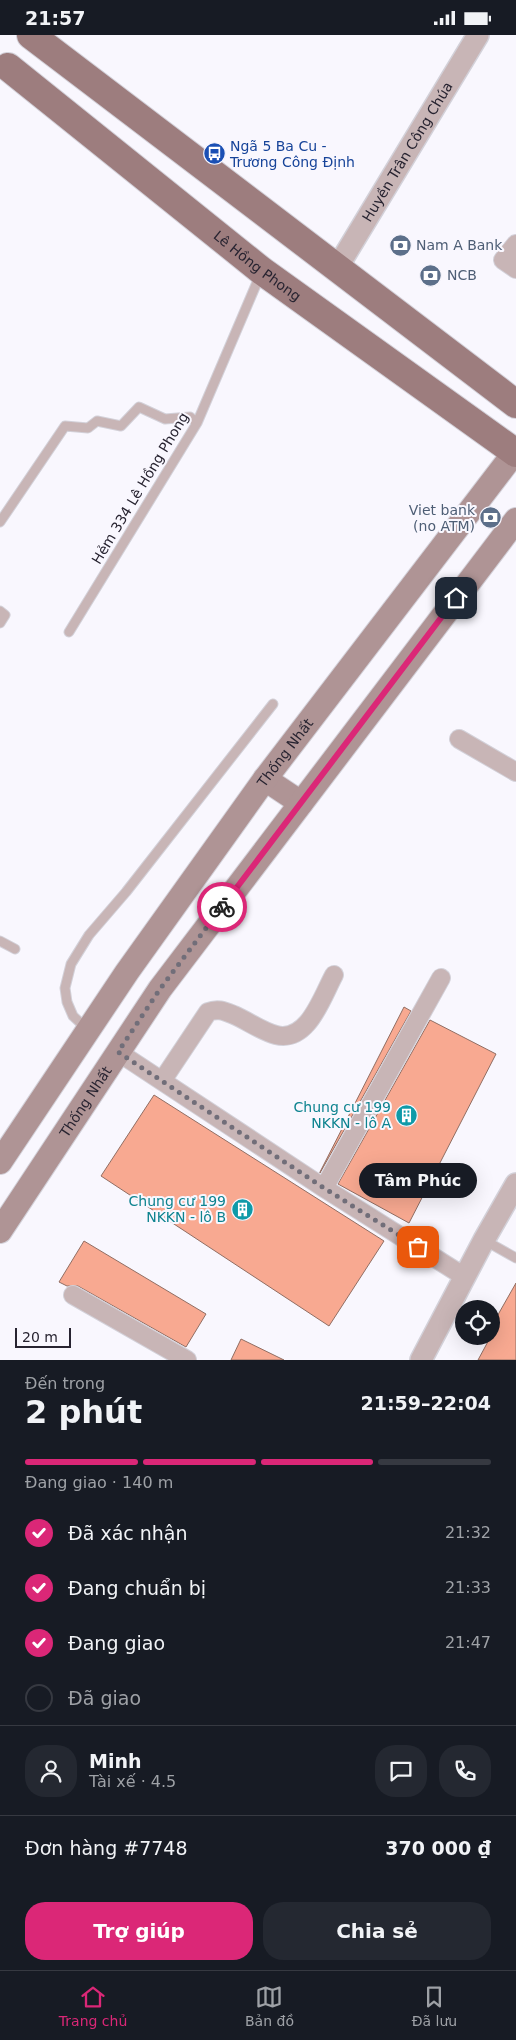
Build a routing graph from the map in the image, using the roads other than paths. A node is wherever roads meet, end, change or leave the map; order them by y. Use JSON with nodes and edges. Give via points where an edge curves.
{"nodes":[{"id":1,"x":31,"y":35,"type":"edge"},
{"id":2,"x":478,"y":35,"type":"edge"},
{"id":3,"x":4,"y":70,"type":"edge"},
{"id":4,"x":516,"y":244,"type":"edge"},
{"id":5,"x":337,"y":268,"type":"junction"},
{"id":6,"x":516,"y":269,"type":"edge"},
{"id":7,"x":262,"y":271,"type":"junction"},
{"id":8,"x":516,"y":404,"type":"edge"},
{"id":9,"x":197,"y":423,"type":"junction"},
{"id":10,"x":516,"y":452,"type":"edge"},
{"id":11,"x":516,"y":520,"type":"edge"},
{"id":12,"x":0,"y":522,"type":"edge"},
{"id":13,"x":3,"y":613,"type":"edge"},
{"id":14,"x":0,"y":623,"type":"edge"},
{"id":15,"x":69,"y":632,"type":"dead end"},
{"id":16,"x":273,"y":704,"type":"dead end"},
{"id":17,"x":459,"y":739,"type":"dead end"},
{"id":18,"x":516,"y":772,"type":"edge"},
{"id":19,"x":266,"y":779,"type":"junction"},
{"id":20,"x":301,"y":803,"type":"junction"},
{"id":21,"x":0,"y":941,"type":"edge"},
{"id":22,"x":16,"y":949,"type":"dead end"},
{"id":23,"x":334,"y":975,"type":"dead end"},
{"id":24,"x":441,"y":978,"type":"dead end"},
{"id":25,"x":88,"y":1030,"type":"junction"},
{"id":26,"x":118,"y":1052,"type":"junction"},
{"id":27,"x":162,"y":1081,"type":"junction"},
{"id":28,"x":0,"y":1162,"type":"edge"},
{"id":29,"x":516,"y":1184,"type":"edge"},
{"id":30,"x":324,"y":1188,"type":"junction"},
{"id":31,"x":0,"y":1231,"type":"edge"},
{"id":32,"x":484,"y":1240,"type":"junction"},
{"id":33,"x":516,"y":1258,"type":"edge"},
{"id":34,"x":465,"y":1277,"type":"junction"},
{"id":35,"x":73,"y":1295,"type":"dead end"},
{"id":36,"x":188,"y":1360,"type":"edge"},
{"id":37,"x":422,"y":1360,"type":"edge"}],
"edges":[{"from":1,"to":3,"type":"main road","via":[[22,53]]},
{"from":1,"to":5,"type":"main road"},
{"from":2,"to":5,"type":"street","name":"Huyền Trân Công Chúa"},
{"from":3,"to":7,"type":"main road","name":"Lê Hồng Phong"},
{"from":4,"to":6,"type":"street","via":[[503,260]]},
{"from":5,"to":8,"type":"main road"},
{"from":7,"to":9,"type":"lane","name":"Hẻm 334 Lê Hồng Phong"},
{"from":7,"to":10,"type":"main road","name":"Lê Hồng Phong"},
{"from":9,"to":12,"type":"lane","via":[[190,417],[165,419],[139,407],[121,425],[97,421],[88,428],[65,425]]},
{"from":9,"to":15,"type":"lane","name":"Hẻm 334 Lê Hồng Phong"},
{"from":10,"to":19,"type":"main road","name":"Thống Nhất"},
{"from":11,"to":20,"type":"main road","name":"Thống Nhất"},
{"from":13,"to":14,"type":"lane"},
{"from":16,"to":25,"type":"lane","via":[[89,935],[71,964],[65,988],[67,1002],[73,1016]]},
{"from":17,"to":18,"type":"street"},
{"from":19,"to":20,"type":"main road"},
{"from":19,"to":25,"type":"main road","name":"Thống Nhất"},
{"from":20,"to":26,"type":"main road","name":"Thống Nhất","via":[[160,989]]},
{"from":21,"to":22,"type":"lane"},
{"from":23,"to":27,"type":"street","via":[[310,1020],[301,1030],[288,1036],[267,1032],[223,1010],[208,1011]]},
{"from":24,"to":30,"type":"street"},
{"from":25,"to":28,"type":"main road","name":"Thống Nhất"},
{"from":26,"to":27,"type":"street"},
{"from":26,"to":31,"type":"main road","name":"Thống Nhất"},
{"from":27,"to":30,"type":"street"},
{"from":29,"to":32,"type":"street"},
{"from":30,"to":34,"type":"street"},
{"from":32,"to":33,"type":"lane"},
{"from":32,"to":34,"type":"street"},
{"from":34,"to":37,"type":"street"},
{"from":35,"to":36,"type":"street"}]}
